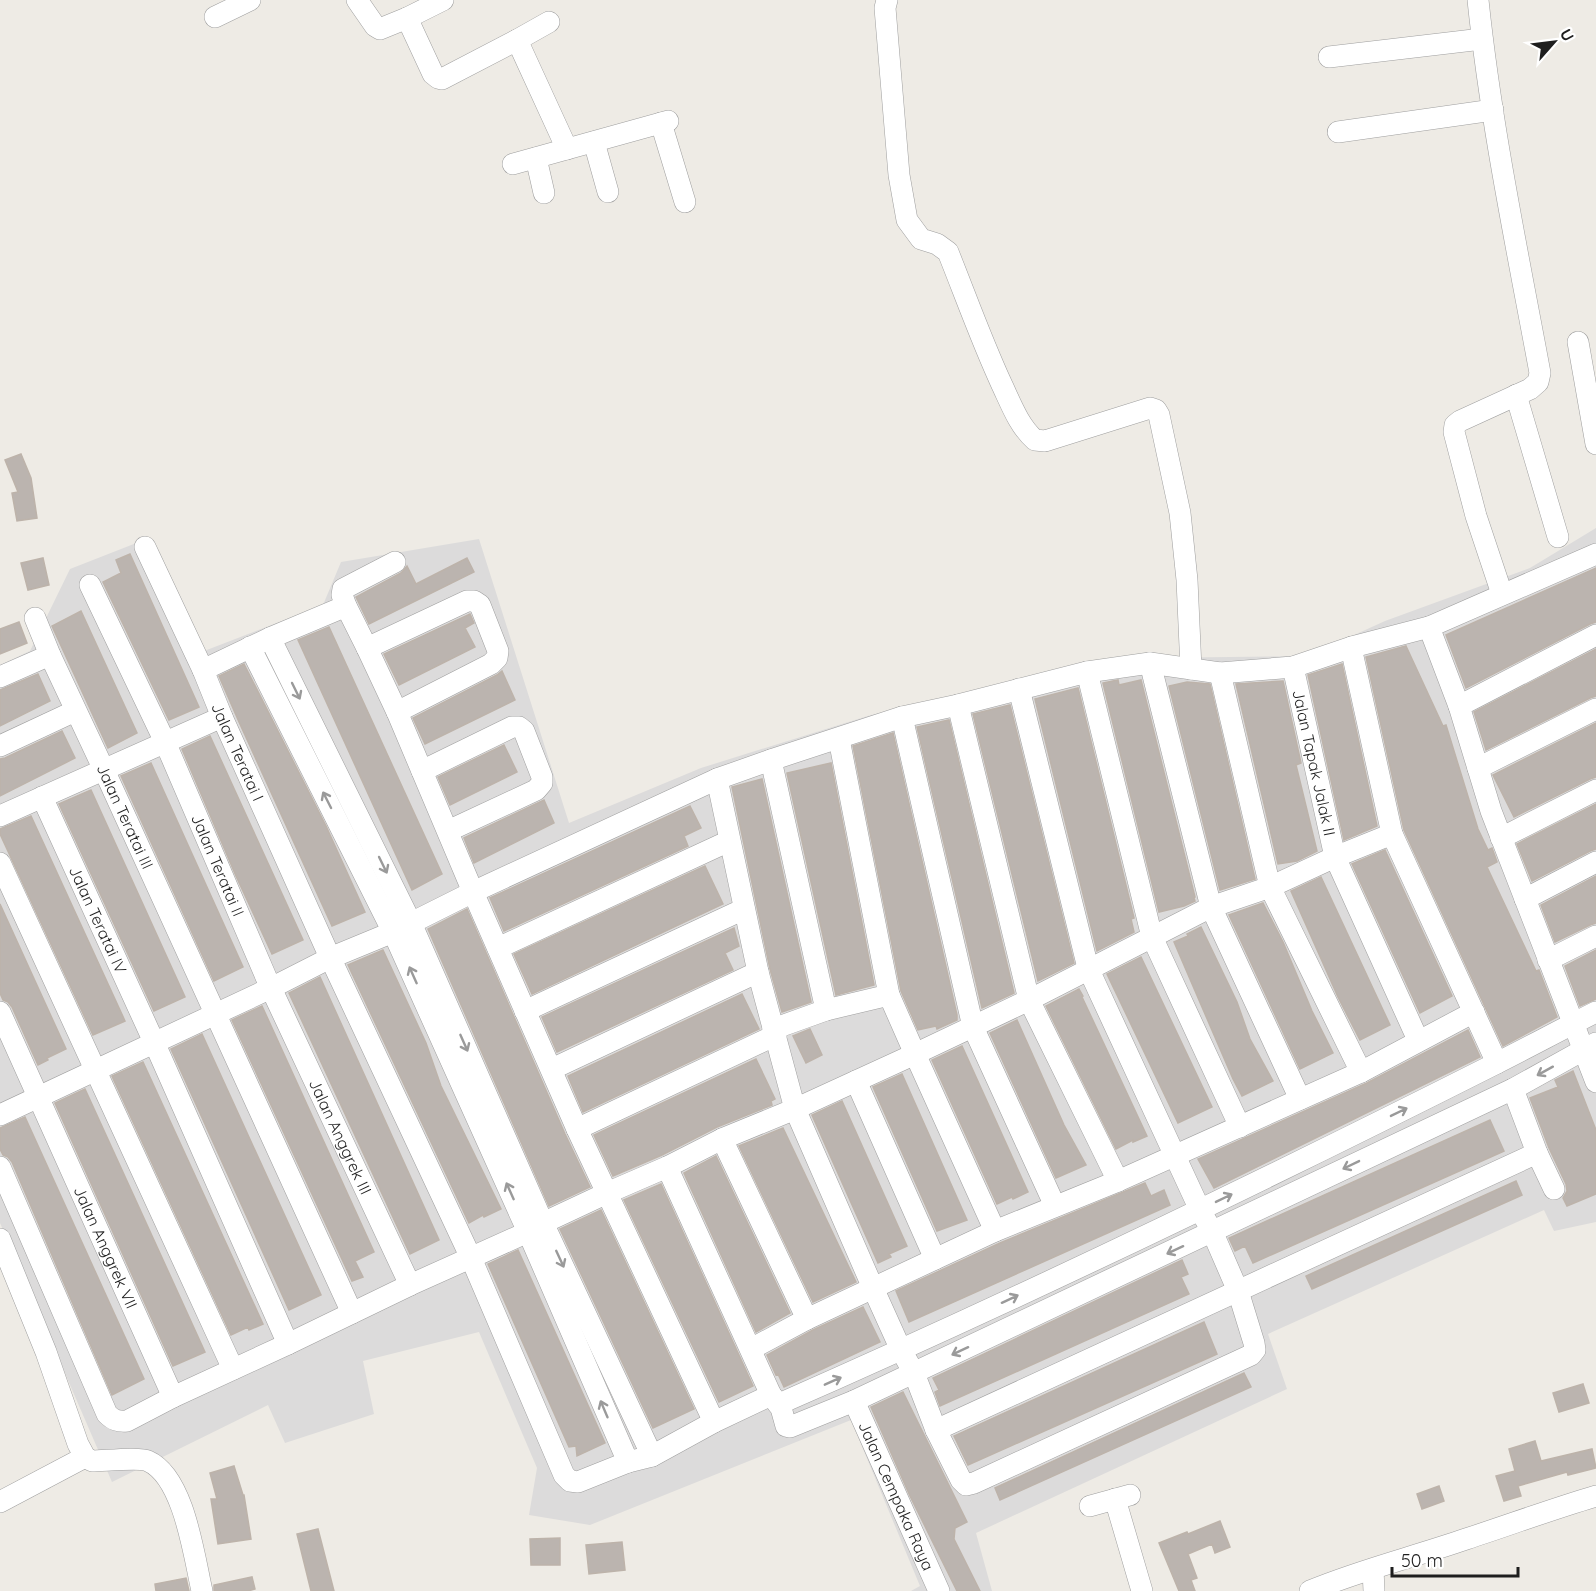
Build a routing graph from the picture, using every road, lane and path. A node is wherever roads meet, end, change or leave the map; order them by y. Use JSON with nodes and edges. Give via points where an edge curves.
{"nodes":[{"id":1,"x":250,"y":0,"type":"edge"},
{"id":2,"x":357,"y":0,"type":"edge"},
{"id":3,"x":443,"y":0,"type":"edge"},
{"id":4,"x":887,"y":0,"type":"edge"},
{"id":5,"x":1478,"y":0,"type":"edge"},
{"id":6,"x":215,"y":17,"type":"dead end"},
{"id":7,"x":407,"y":18,"type":"junction"},
{"id":8,"x":549,"y":22,"type":"dead end"},
{"id":9,"x":1482,"y":39,"type":"junction"},
{"id":10,"x":518,"y":40,"type":"junction"},
{"id":11,"x":1329,"y":57,"type":"dead end"},
{"id":12,"x":1493,"y":110,"type":"junction"},
{"id":13,"x":1338,"y":132,"type":"dead end"},
{"id":14,"x":594,"y":141,"type":"junction"},
{"id":15,"x":567,"y":149,"type":"junction"},
{"id":16,"x":536,"y":158,"type":"junction"},
{"id":17,"x":513,"y":164,"type":"dead end"},
{"id":18,"x":608,"y":192,"type":"dead end"},
{"id":19,"x":544,"y":193,"type":"dead end"},
{"id":20,"x":686,"y":202,"type":"dead end"},
{"id":21,"x":1578,"y":342,"type":"dead end"},
{"id":22,"x":1516,"y":395,"type":"junction"},
{"id":23,"x":1596,"y":444,"type":"edge"},
{"id":24,"x":1558,"y":537,"type":"dead end"},
{"id":25,"x":145,"y":547,"type":"dead end"},
{"id":26,"x":1596,"y":554,"type":"edge"},
{"id":27,"x":395,"y":562,"type":"dead end"},
{"id":28,"x":90,"y":585,"type":"dead end"},
{"id":29,"x":1502,"y":594,"type":"junction"},
{"id":30,"x":346,"y":606,"type":"junction"},
{"id":31,"x":35,"y":618,"type":"dead end"},
{"id":32,"x":1429,"y":627,"type":"junction"},
{"id":33,"x":1596,"y":635,"type":"edge"},
{"id":34,"x":270,"y":638,"type":"junction"},
{"id":35,"x":250,"y":647,"type":"junction"},
{"id":36,"x":1352,"y":647,"type":"junction"},
{"id":37,"x":367,"y":648,"type":"junction"},
{"id":38,"x":50,"y":655,"type":"junction"},
{"id":39,"x":1150,"y":663,"type":"junction"},
{"id":40,"x":1293,"y":667,"type":"junction"},
{"id":41,"x":1191,"y":669,"type":"junction"},
{"id":42,"x":203,"y":670,"type":"junction"},
{"id":43,"x":1087,"y":672,"type":"junction"},
{"id":44,"x":1220,"y":673,"type":"junction"},
{"id":45,"x":0,"y":677,"type":"edge"},
{"id":46,"x":1019,"y":689,"type":"junction"},
{"id":47,"x":958,"y":705,"type":"junction"},
{"id":48,"x":1460,"y":706,"type":"junction"},
{"id":49,"x":1596,"y":708,"type":"edge"},
{"id":50,"x":75,"y":711,"type":"junction"},
{"id":51,"x":397,"y":712,"type":"junction"},
{"id":52,"x":222,"y":717,"type":"junction"},
{"id":53,"x":902,"y":717,"type":"junction"},
{"id":54,"x":839,"y":739,"type":"junction"},
{"id":55,"x":165,"y":742,"type":"junction"},
{"id":56,"x":0,"y":746,"type":"edge"},
{"id":57,"x":771,"y":760,"type":"junction"},
{"id":58,"x":1478,"y":768,"type":"junction"},
{"id":59,"x":104,"y":770,"type":"junction"},
{"id":60,"x":422,"y":771,"type":"junction"},
{"id":61,"x":717,"y":779,"type":"junction"},
{"id":62,"x":1596,"y":790,"type":"edge"},
{"id":63,"x":42,"y":797,"type":"junction"},
{"id":64,"x":0,"y":816,"type":"edge"},
{"id":65,"x":448,"y":831,"type":"junction"},
{"id":66,"x":1392,"y":834,"type":"junction"},
{"id":67,"x":1501,"y":838,"type":"junction"},
{"id":68,"x":729,"y":841,"type":"junction"},
{"id":69,"x":1335,"y":857,"type":"junction"},
{"id":70,"x":1596,"y":862,"type":"edge"},
{"id":71,"x":0,"y":863,"type":"edge"},
{"id":72,"x":1270,"y":886,"type":"junction"},
{"id":73,"x":473,"y":892,"type":"junction"},
{"id":74,"x":1525,"y":899,"type":"junction"},
{"id":75,"x":1212,"y":907,"type":"junction"},
{"id":76,"x":744,"y":909,"type":"junction"},
{"id":77,"x":402,"y":927,"type":"junction"},
{"id":78,"x":1596,"y":936,"type":"edge"},
{"id":79,"x":1152,"y":937,"type":"junction"},
{"id":80,"x":498,"y":948,"type":"junction"},
{"id":81,"x":330,"y":958,"type":"junction"},
{"id":82,"x":1548,"y":960,"type":"junction"},
{"id":83,"x":1088,"y":969,"type":"junction"},
{"id":84,"x":758,"y":972,"type":"junction"},
{"id":85,"x":271,"y":988,"type":"junction"},
{"id":86,"x":889,"y":995,"type":"junction"},
{"id":87,"x":1029,"y":1000,"type":"junction"},
{"id":88,"x":826,"y":1010,"type":"junction"},
{"id":89,"x":525,"y":1011,"type":"junction"},
{"id":90,"x":0,"y":1012,"type":"edge"},
{"id":91,"x":1474,"y":1012,"type":"junction"},
{"id":92,"x":1596,"y":1012,"type":"edge"},
{"id":93,"x":214,"y":1013,"type":"junction"},
{"id":94,"x":973,"y":1027,"type":"junction"},
{"id":95,"x":775,"y":1032,"type":"junction"},
{"id":96,"x":1582,"y":1037,"type":"edge"},
{"id":97,"x":1418,"y":1040,"type":"junction"},
{"id":98,"x":154,"y":1042,"type":"junction"},
{"id":99,"x":915,"y":1054,"type":"junction"},
{"id":100,"x":552,"y":1069,"type":"junction"},
{"id":101,"x":95,"y":1070,"type":"junction"},
{"id":102,"x":1361,"y":1072,"type":"junction"},
{"id":103,"x":1509,"y":1073,"type":"junction"},
{"id":104,"x":856,"y":1081,"type":"junction"},
{"id":105,"x":1596,"y":1082,"type":"edge"},
{"id":106,"x":39,"y":1097,"type":"junction"},
{"id":107,"x":1300,"y":1099,"type":"junction"},
{"id":108,"x":795,"y":1109,"type":"junction"},
{"id":109,"x":0,"y":1115,"type":"edge"},
{"id":110,"x":1240,"y":1127,"type":"junction"},
{"id":111,"x":577,"y":1129,"type":"junction"},
{"id":112,"x":722,"y":1139,"type":"junction"},
{"id":113,"x":1538,"y":1153,"type":"junction"},
{"id":114,"x":1175,"y":1155,"type":"junction"},
{"id":115,"x":0,"y":1167,"type":"edge"},
{"id":116,"x":667,"y":1167,"type":"junction"},
{"id":117,"x":1118,"y":1181,"type":"junction"},
{"id":118,"x":1554,"y":1189,"type":"dead end"},
{"id":119,"x":607,"y":1193,"type":"junction"},
{"id":120,"x":1055,"y":1206,"type":"junction"},
{"id":121,"x":1206,"y":1221,"type":"junction"},
{"id":122,"x":536,"y":1227,"type":"junction"},
{"id":123,"x":995,"y":1231,"type":"junction"},
{"id":124,"x":1,"y":1244,"type":"edge"},
{"id":125,"x":471,"y":1258,"type":"junction"},
{"id":126,"x":934,"y":1258,"type":"junction"},
{"id":127,"x":410,"y":1285,"type":"junction"},
{"id":128,"x":873,"y":1288,"type":"junction"},
{"id":129,"x":1238,"y":1291,"type":"junction"},
{"id":130,"x":352,"y":1313,"type":"junction"},
{"id":131,"x":807,"y":1318,"type":"junction"},
{"id":132,"x":288,"y":1344,"type":"junction"},
{"id":133,"x":751,"y":1349,"type":"junction"},
{"id":134,"x":902,"y":1351,"type":"junction"},
{"id":135,"x":233,"y":1370,"type":"junction"},
{"id":136,"x":914,"y":1372,"type":"junction"},
{"id":137,"x":173,"y":1397,"type":"junction"},
{"id":138,"x":854,"y":1401,"type":"junction"},
{"id":139,"x":780,"y":1408,"type":"junction"},
{"id":140,"x":714,"y":1422,"type":"junction"},
{"id":141,"x":936,"y":1430,"type":"junction"},
{"id":142,"x":651,"y":1456,"type":"junction"},
{"id":143,"x":85,"y":1457,"type":"junction"},
{"id":144,"x":628,"y":1462,"type":"junction"},
{"id":145,"x":1596,"y":1496,"type":"edge"},
{"id":146,"x":0,"y":1502,"type":"edge"},
{"id":147,"x":1090,"y":1506,"type":"dead end"},
{"id":148,"x":1373,"y":1569,"type":"junction"},
{"id":149,"x":936,"y":1590,"type":"edge"},
{"id":150,"x":202,"y":1591,"type":"edge"},
{"id":151,"x":1142,"y":1591,"type":"edge"},
{"id":152,"x":1310,"y":1591,"type":"edge"},
{"id":153,"x":1374,"y":1591,"type":"edge"}],
"edges":[{"from":1,"to":6,"type":"street"},
{"from":2,"to":7,"type":"street","via":[[380,29]]},
{"from":3,"to":7,"type":"street"},
{"from":4,"to":41,"type":"street","via":[[907,220],[921,239],[948,252],[992,364],[1026,433],[1045,441],[1150,408],[1159,415],[1180,513]]},
{"from":5,"to":9,"type":"street"},
{"from":7,"to":10,"type":"street","via":[[433,74],[442,79]]},
{"from":8,"to":10,"type":"street"},
{"from":9,"to":11,"type":"street"},
{"from":9,"to":12,"type":"street"},
{"from":10,"to":15,"type":"street"},
{"from":12,"to":13,"type":"street"},
{"from":12,"to":22,"type":"street","via":[[1540,373],[1538,382]]},
{"from":14,"to":15,"type":"street"},
{"from":14,"to":18,"type":"street"},
{"from":14,"to":20,"type":"street","via":[[664,122]]},
{"from":15,"to":16,"type":"street"},
{"from":16,"to":17,"type":"street"},
{"from":16,"to":19,"type":"street"},
{"from":21,"to":23,"type":"street"},
{"from":22,"to":24,"type":"street"},
{"from":22,"to":29,"type":"street","via":[[1460,421],[1454,432]]},
{"from":25,"to":42,"type":"street","name":"Jalan Teratai I"},
{"from":26,"to":29,"type":"street"},
{"from":27,"to":30,"type":"street","via":[[343,589]]},
{"from":28,"to":55,"type":"street","name":"Jalan Teratai II"},
{"from":29,"to":32,"type":"street"},
{"from":30,"to":34,"type":"street"},
{"from":30,"to":37,"type":"street"},
{"from":31,"to":38,"type":"street","name":"Jalan Teratai III"},
{"from":32,"to":36,"type":"street"},
{"from":32,"to":48,"type":"street"},
{"from":33,"to":48,"type":"street"},
{"from":34,"to":35,"type":"street"},
{"from":34,"to":77,"type":"street","one_way":true},
{"from":35,"to":42,"type":"street"},
{"from":77,"to":35,"type":"street","one_way":true},
{"from":36,"to":40,"type":"street"},
{"from":36,"to":66,"type":"street"},
{"from":37,"to":51,"type":"street"},
{"from":37,"to":51,"type":"street","via":[[467,601],[480,605],[498,651],[497,658]]},
{"from":38,"to":45,"type":"street"},
{"from":38,"to":50,"type":"street","name":"Jalan Teratai III"},
{"from":39,"to":41,"type":"street"},
{"from":39,"to":43,"type":"street"},
{"from":39,"to":75,"type":"street"},
{"from":40,"to":44,"type":"street"},
{"from":40,"to":69,"type":"street","name":"Jalan Tapak Jalak II"},
{"from":41,"to":44,"type":"street"},
{"from":42,"to":52,"type":"street","name":"Jalan Teratai I"},
{"from":43,"to":46,"type":"street"},
{"from":43,"to":79,"type":"street"},
{"from":44,"to":72,"type":"street"},
{"from":46,"to":47,"type":"street"},
{"from":46,"to":83,"type":"street"},
{"from":47,"to":53,"type":"street"},
{"from":47,"to":87,"type":"street"},
{"from":48,"to":58,"type":"street"},
{"from":49,"to":58,"type":"street"},
{"from":50,"to":56,"type":"street"},
{"from":50,"to":59,"type":"street","name":"Jalan Teratai III"},
{"from":51,"to":60,"type":"street"},
{"from":52,"to":55,"type":"street"},
{"from":52,"to":81,"type":"street","name":"Jalan Teratai I"},
{"from":53,"to":54,"type":"street"},
{"from":53,"to":94,"type":"street"},
{"from":54,"to":57,"type":"street"},
{"from":54,"to":86,"type":"street"},
{"from":55,"to":59,"type":"street"},
{"from":55,"to":85,"type":"street","name":"Jalan Teratai II"},
{"from":57,"to":61,"type":"street"},
{"from":57,"to":88,"type":"street"},
{"from":58,"to":67,"type":"street"},
{"from":59,"to":63,"type":"street"},
{"from":59,"to":93,"type":"street","name":"Jalan Teratai III"},
{"from":60,"to":65,"type":"street"},
{"from":60,"to":65,"type":"street","via":[[512,727],[524,731],[542,783],[536,790]]},
{"from":61,"to":68,"type":"street"},
{"from":61,"to":73,"type":"street"},
{"from":62,"to":67,"type":"street"},
{"from":63,"to":64,"type":"street"},
{"from":63,"to":98,"type":"street","name":"Jalan Teratai IV"},
{"from":65,"to":73,"type":"street"},
{"from":66,"to":69,"type":"street"},
{"from":66,"to":91,"type":"street"},
{"from":67,"to":74,"type":"street"},
{"from":68,"to":76,"type":"street"},
{"from":68,"to":80,"type":"street"},
{"from":69,"to":72,"type":"street"},
{"from":69,"to":97,"type":"street","name":"Jalan Tapak Jalak II"},
{"from":70,"to":74,"type":"street"},
{"from":71,"to":101,"type":"street"},
{"from":72,"to":75,"type":"street"},
{"from":72,"to":102,"type":"street"},
{"from":73,"to":77,"type":"street"},
{"from":73,"to":80,"type":"street"},
{"from":74,"to":82,"type":"street"},
{"from":75,"to":79,"type":"street"},
{"from":75,"to":107,"type":"street"},
{"from":76,"to":84,"type":"street"},
{"from":76,"to":89,"type":"street"},
{"from":77,"to":81,"type":"street"},
{"from":77,"to":122,"type":"street"},
{"from":78,"to":82,"type":"street"},
{"from":79,"to":83,"type":"street"},
{"from":79,"to":110,"type":"street"},
{"from":80,"to":89,"type":"street"},
{"from":81,"to":85,"type":"street"},
{"from":81,"to":125,"type":"street","name":"Jalan Teratai I"},
{"from":82,"to":96,"type":"street"},
{"from":83,"to":87,"type":"street"},
{"from":83,"to":114,"type":"street"},
{"from":84,"to":95,"type":"street"},
{"from":84,"to":100,"type":"street"},
{"from":85,"to":93,"type":"street"},
{"from":85,"to":127,"type":"street","name":"Jalan Anggrek III"},
{"from":86,"to":88,"type":"street"},
{"from":86,"to":99,"type":"street"},
{"from":87,"to":94,"type":"street"},
{"from":87,"to":117,"type":"street"},
{"from":88,"to":95,"type":"street"},
{"from":89,"to":100,"type":"street"},
{"from":90,"to":106,"type":"street","name":"Jalan Anggrek VII"},
{"from":91,"to":97,"type":"street"},
{"from":91,"to":103,"type":"street"},
{"from":92,"to":96,"type":"street"},
{"from":93,"to":98,"type":"street"},
{"from":93,"to":130,"type":"street","name":"Jalan Teratai III"},
{"from":94,"to":99,"type":"street"},
{"from":94,"to":120,"type":"street"},
{"from":95,"to":108,"type":"street"},
{"from":95,"to":111,"type":"street"},
{"from":96,"to":103,"type":"street"},
{"from":96,"to":103,"type":"street","one_way":true},
{"from":96,"to":105,"type":"street"},
{"from":97,"to":102,"type":"street"},
{"from":98,"to":101,"type":"street"},
{"from":98,"to":132,"type":"street","name":"Jalan Teratai IV"},
{"from":99,"to":104,"type":"street"},
{"from":99,"to":123,"type":"street"},
{"from":100,"to":111,"type":"street"},
{"from":101,"to":106,"type":"street"},
{"from":101,"to":135,"type":"street"},
{"from":102,"to":107,"type":"street"},
{"from":103,"to":113,"type":"street"},
{"from":103,"to":121,"type":"street","one_way":true},
{"from":121,"to":103,"type":"street","one_way":true},
{"from":104,"to":108,"type":"street"},
{"from":104,"to":126,"type":"street"},
{"from":106,"to":109,"type":"street"},
{"from":106,"to":137,"type":"street","name":"Jalan Anggrek VII"},
{"from":107,"to":110,"type":"street"},
{"from":108,"to":112,"type":"street"},
{"from":108,"to":128,"type":"street"},
{"from":110,"to":114,"type":"street"},
{"from":111,"to":119,"type":"street"},
{"from":112,"to":116,"type":"street"},
{"from":112,"to":131,"type":"street"},
{"from":113,"to":118,"type":"street"},
{"from":113,"to":129,"type":"street"},
{"from":114,"to":117,"type":"street"},
{"from":114,"to":121,"type":"street"},
{"from":115,"to":137,"type":"street","via":[[107,1414],[112,1419],[127,1421]]},
{"from":116,"to":119,"type":"street"},
{"from":116,"to":133,"type":"street"},
{"from":117,"to":120,"type":"street"},
{"from":119,"to":122,"type":"street"},
{"from":119,"to":140,"type":"street"},
{"from":120,"to":123,"type":"street"},
{"from":121,"to":129,"type":"street"},
{"from":134,"to":121,"type":"street","one_way":true},
{"from":121,"to":136,"type":"street","one_way":true},
{"from":122,"to":125,"type":"street"},
{"from":122,"to":142,"type":"street","one_way":true},
{"from":144,"to":122,"type":"street","one_way":true},
{"from":123,"to":126,"type":"street"},
{"from":124,"to":143,"type":"street"},
{"from":125,"to":127,"type":"street"},
{"from":125,"to":144,"type":"street","name":"Jalan Teratai I","via":[[564,1475],[578,1482]]},
{"from":126,"to":128,"type":"street"},
{"from":127,"to":130,"type":"street"},
{"from":128,"to":131,"type":"street"},
{"from":128,"to":134,"type":"street"},
{"from":129,"to":141,"type":"street"},
{"from":129,"to":141,"type":"street","via":[[1254,1343],[1251,1355],[995,1473],[966,1485]]},
{"from":130,"to":132,"type":"street"},
{"from":131,"to":133,"type":"street"},
{"from":132,"to":135,"type":"street"},
{"from":133,"to":139,"type":"street"},
{"from":134,"to":136,"type":"street"},
{"from":139,"to":134,"type":"street","one_way":true},
{"from":135,"to":137,"type":"street"},
{"from":136,"to":138,"type":"street"},
{"from":136,"to":141,"type":"street"},
{"from":138,"to":139,"type":"street","via":[[790,1427]]},
{"from":138,"to":149,"type":"street","name":"Jalan Cempaka Raya"},
{"from":139,"to":140,"type":"street","name":"Jalan Teratai I"},
{"from":140,"to":142,"type":"street","name":"Jalan Teratai I"},
{"from":142,"to":144,"type":"street","name":"Jalan Teratai I"},
{"from":143,"to":146,"type":"street"},
{"from":143,"to":150,"type":"street","via":[[92,1461],[146,1460],[161,1470],[185,1516]]},
{"from":145,"to":148,"type":"street"},
{"from":147,"to":151,"type":"street","via":[[1123,1497]]},
{"from":148,"to":152,"type":"street"},
{"from":148,"to":153,"type":"street"}]}
